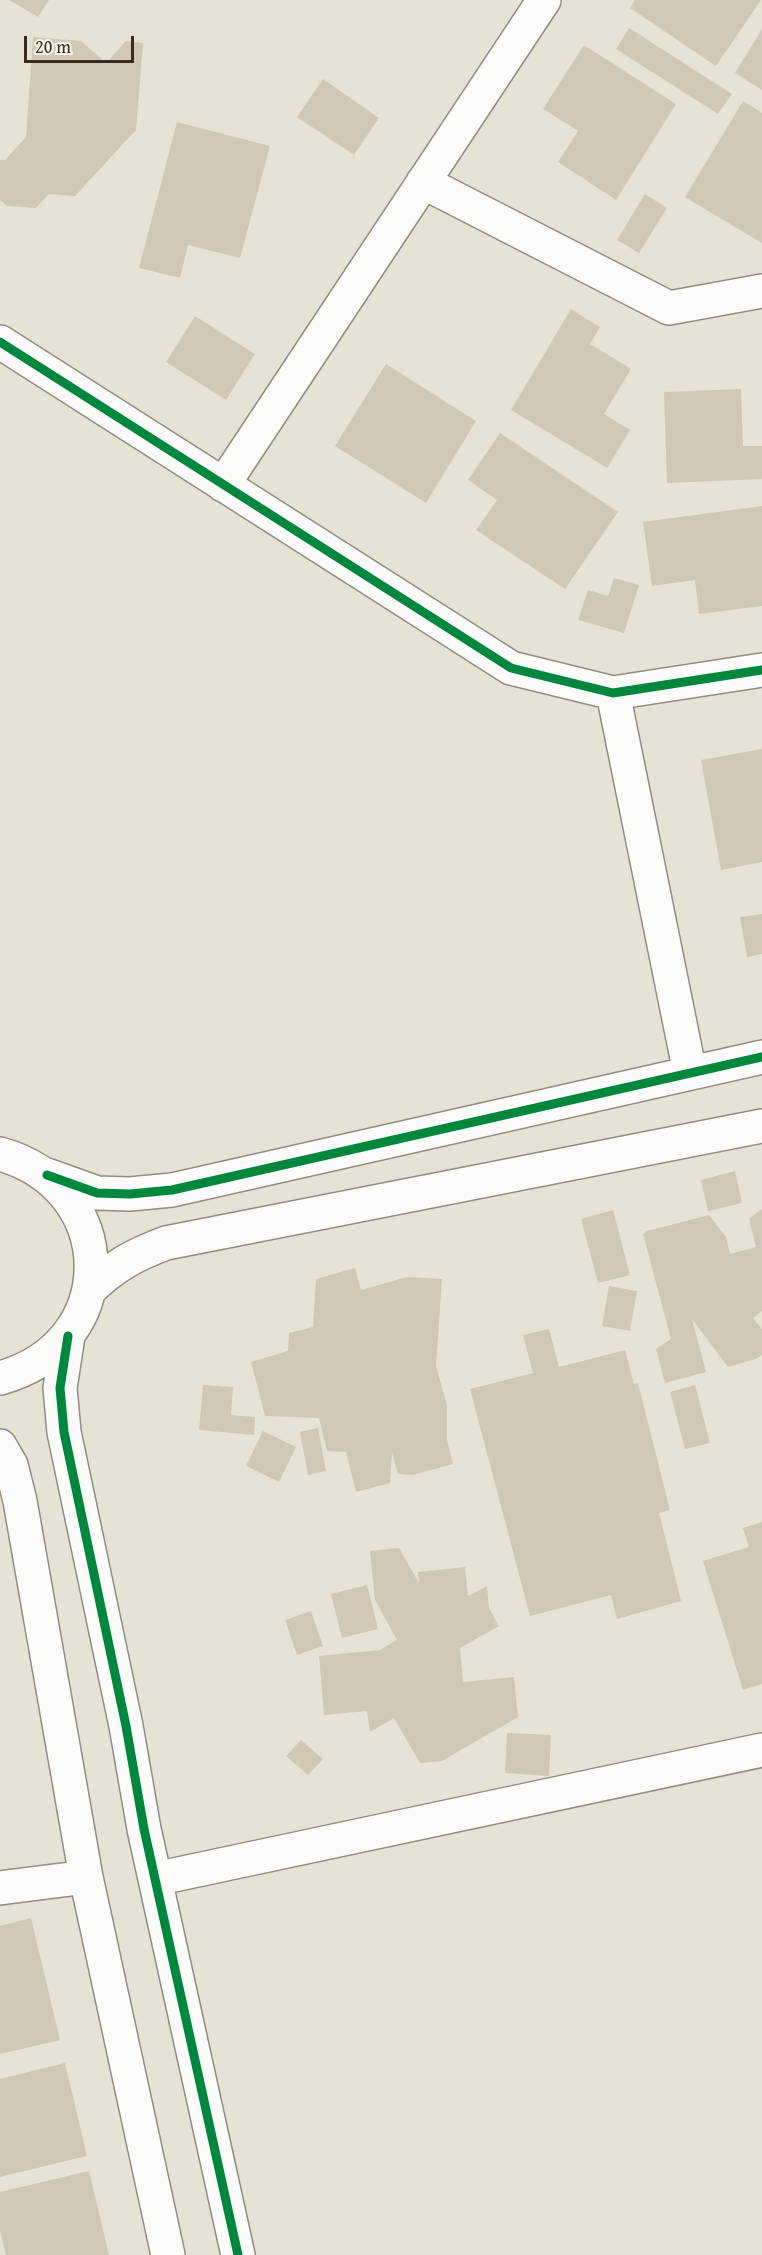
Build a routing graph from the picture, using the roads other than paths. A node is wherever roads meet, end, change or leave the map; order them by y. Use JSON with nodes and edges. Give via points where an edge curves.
{"nodes":[{"id":1,"x":544,"y":0,"type":"edge"},
{"id":2,"x":423,"y":182,"type":"junction"},
{"id":3,"x":762,"y":291,"type":"edge"},
{"id":4,"x":0,"y":342,"type":"edge"},
{"id":5,"x":223,"y":485,"type":"junction"},
{"id":6,"x":762,"y":670,"type":"edge"},
{"id":7,"x":613,"y":693,"type":"junction"},
{"id":8,"x":762,"y":1058,"type":"edge"},
{"id":9,"x":690,"y":1073,"type":"junction"},
{"id":10,"x":762,"y":1126,"type":"edge"},
{"id":11,"x":0,"y":1154,"type":"edge"},
{"id":12,"x":47,"y":1175,"type":"junction"},
{"id":13,"x":89,"y":1290,"type":"junction"},
{"id":14,"x":68,"y":1336,"type":"junction"},
{"id":15,"x":0,"y":1378,"type":"edge"},
{"id":16,"x":0,"y":1446,"type":"edge"},
{"id":17,"x":762,"y":1750,"type":"edge"},
{"id":18,"x":86,"y":1876,"type":"junction"},
{"id":19,"x":155,"y":1879,"type":"junction"},
{"id":20,"x":0,"y":1888,"type":"edge"},
{"id":21,"x":168,"y":2255,"type":"edge"},
{"id":22,"x":238,"y":2255,"type":"edge"}],
"edges":[{"from":1,"to":2,"type":"street"},
{"from":2,"to":3,"type":"street","via":[[669,308]]},
{"from":2,"to":5,"type":"street"},
{"from":4,"to":5,"type":"street"},
{"from":5,"to":7,"type":"street","via":[[511,668]]},
{"from":6,"to":7,"type":"street"},
{"from":7,"to":9,"type":"street"},
{"from":8,"to":9,"type":"street"},
{"from":9,"to":12,"type":"street","via":[[172,1190],[97,1193]]},
{"from":10,"to":13,"type":"street","via":[[166,1243],[136,1254],[108,1271]]},
{"from":11,"to":12,"type":"street"},
{"from":12,"to":13,"type":"street","via":[[70,1198],[85,1227],[91,1258]]},
{"from":13,"to":14,"type":"street"},
{"from":14,"to":15,"type":"street","via":[[46,1358]]},
{"from":14,"to":19,"type":"street","via":[[60,1388],[64,1432]]},
{"from":16,"to":18,"type":"street","via":[[20,1501]]},
{"from":17,"to":19,"type":"street"},
{"from":18,"to":20,"type":"street"},
{"from":18,"to":21,"type":"street"},
{"from":19,"to":22,"type":"street"}]}
